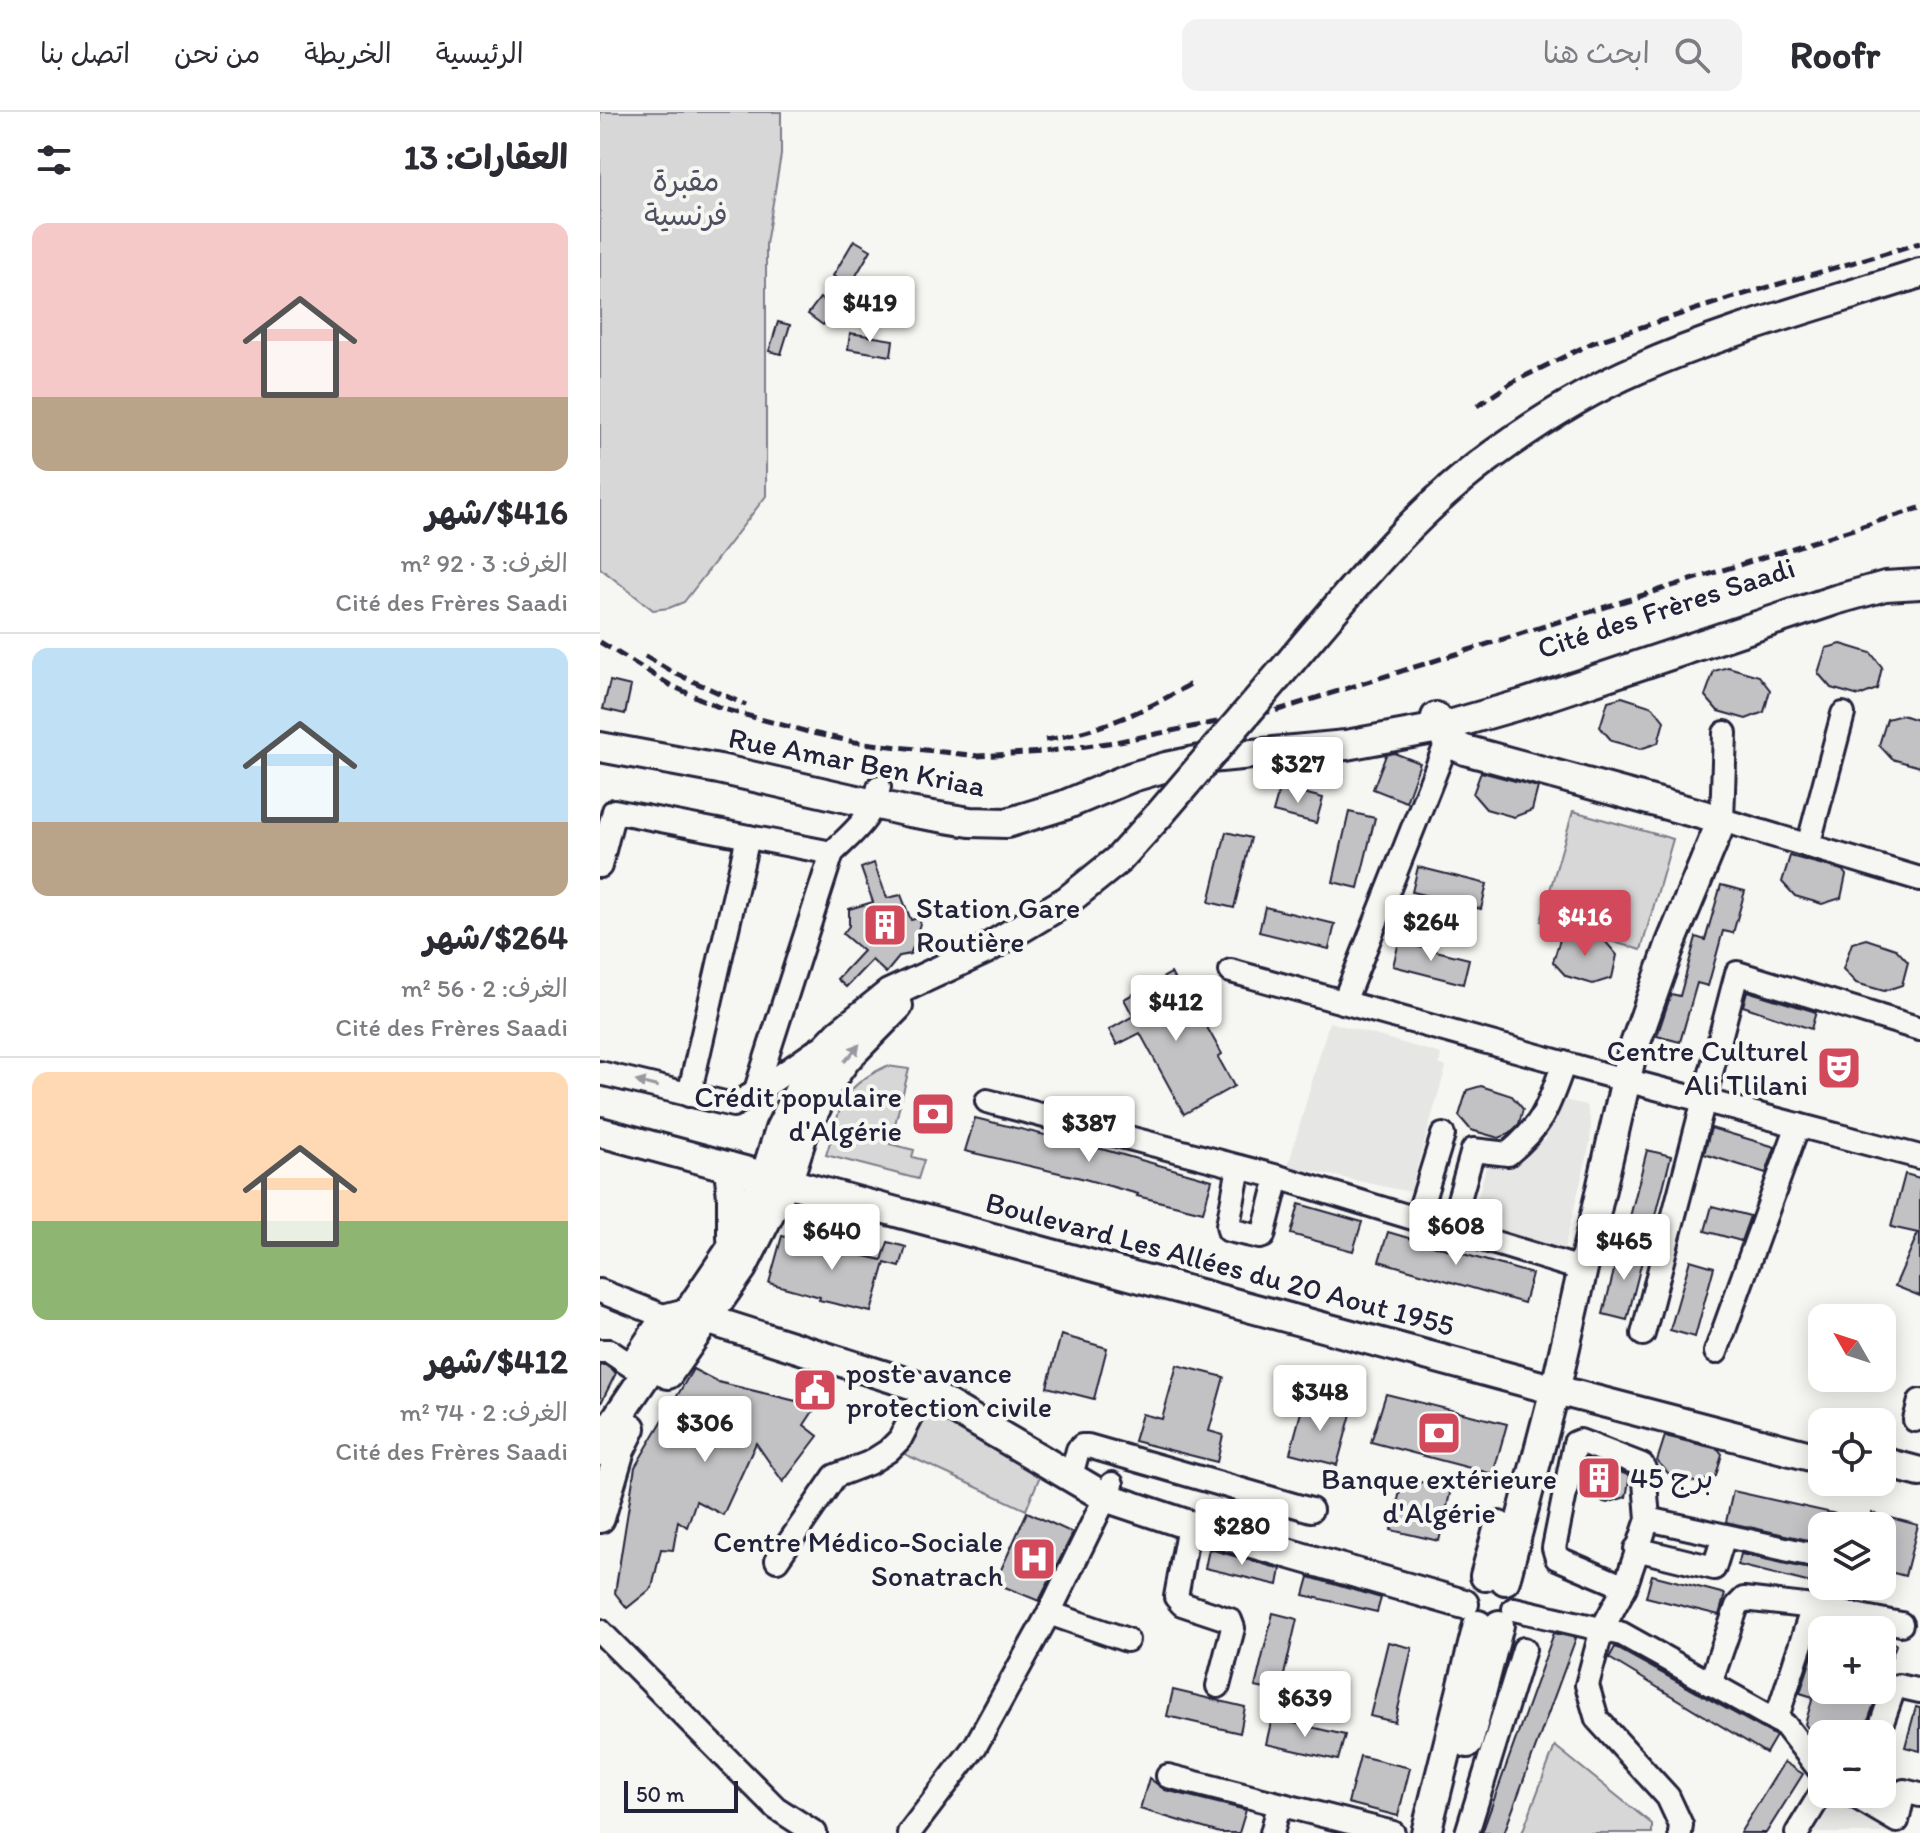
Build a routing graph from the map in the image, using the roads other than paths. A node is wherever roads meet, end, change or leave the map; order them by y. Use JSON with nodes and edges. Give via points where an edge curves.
{"nodes":[{"id":1,"x":1920,"y":273,"type":"edge"},
{"id":2,"x":1920,"y":572,"type":"edge"},
{"id":3,"x":1920,"y":584,"type":"edge"},
{"id":4,"x":1843,"y":714,"type":"dead end"},
{"id":5,"x":600,"y":729,"type":"edge"},
{"id":6,"x":1440,"y":729,"type":"junction"},
{"id":7,"x":1725,"y":733,"type":"dead end"},
{"id":8,"x":600,"y":747,"type":"edge"},
{"id":9,"x":1311,"y":748,"type":"joint"},
{"id":10,"x":1096,"y":790,"type":"junction"},
{"id":11,"x":877,"y":795,"type":"junction"},
{"id":12,"x":909,"y":812,"type":"junction"},
{"id":13,"x":1713,"y":818,"type":"junction"},
{"id":14,"x":858,"y":829,"type":"junction"},
{"id":15,"x":748,"y":837,"type":"junction"},
{"id":16,"x":1808,"y":846,"type":"junction"},
{"id":17,"x":832,"y":853,"type":"junction"},
{"id":18,"x":600,"y":866,"type":"edge"},
{"id":19,"x":1920,"y":879,"type":"edge"},
{"id":20,"x":1231,"y":971,"type":"dead end"},
{"id":21,"x":931,"y":975,"type":"junction"},
{"id":22,"x":1344,"y":1002,"type":"junction"},
{"id":23,"x":1920,"y":1029,"type":"edge"},
{"id":24,"x":840,"y":1033,"type":"junction"},
{"id":25,"x":1564,"y":1063,"type":"junction"},
{"id":26,"x":600,"y":1073,"type":"edge"},
{"id":27,"x":1618,"y":1078,"type":"junction"},
{"id":28,"x":755,"y":1093,"type":"junction"},
{"id":29,"x":689,"y":1095,"type":"junction"},
{"id":30,"x":987,"y":1101,"type":"dead end"},
{"id":31,"x":1704,"y":1101,"type":"junction"},
{"id":32,"x":600,"y":1119,"type":"edge"},
{"id":33,"x":1798,"y":1125,"type":"junction"},
{"id":34,"x":792,"y":1131,"type":"junction"},
{"id":35,"x":600,"y":1132,"type":"edge"},
{"id":36,"x":1443,"y":1135,"type":"dead end"},
{"id":37,"x":1920,"y":1157,"type":"edge"},
{"id":38,"x":1239,"y":1167,"type":"junction"},
{"id":39,"x":778,"y":1174,"type":"junction"},
{"id":40,"x":1278,"y":1177,"type":"junction"},
{"id":41,"x":1417,"y":1219,"type":"junction"},
{"id":42,"x":1451,"y":1228,"type":"junction"},
{"id":43,"x":737,"y":1258,"type":"junction"},
{"id":44,"x":1573,"y":1266,"type":"junction"},
{"id":45,"x":600,"y":1291,"type":"edge"},
{"id":46,"x":693,"y":1311,"type":"junction"},
{"id":47,"x":1643,"y":1334,"type":"dead end"},
{"id":48,"x":825,"y":1350,"type":"junction"},
{"id":49,"x":600,"y":1351,"type":"edge"},
{"id":50,"x":1716,"y":1352,"type":"dead end"},
{"id":51,"x":1547,"y":1381,"type":"junction"},
{"id":52,"x":925,"y":1391,"type":"junction"},
{"id":53,"x":1808,"y":1443,"type":"edge"},
{"id":54,"x":600,"y":1451,"type":"edge"},
{"id":55,"x":1808,"y":1455,"type":"edge"},
{"id":56,"x":1074,"y":1465,"type":"junction"},
{"id":57,"x":1896,"y":1466,"type":"edge"},
{"id":58,"x":1920,"y":1472,"type":"edge"},
{"id":59,"x":1896,"y":1479,"type":"edge"},
{"id":60,"x":1920,"y":1485,"type":"edge"},
{"id":61,"x":1109,"y":1490,"type":"junction"},
{"id":62,"x":1311,"y":1510,"type":"dead end"},
{"id":63,"x":600,"y":1518,"type":"edge"},
{"id":64,"x":1648,"y":1519,"type":"junction"},
{"id":65,"x":1189,"y":1525,"type":"junction"},
{"id":66,"x":1724,"y":1536,"type":"junction"},
{"id":67,"x":1636,"y":1549,"type":"junction"},
{"id":68,"x":1808,"y":1554,"type":"edge"},
{"id":69,"x":777,"y":1560,"type":"dead end"},
{"id":70,"x":1625,"y":1587,"type":"junction"},
{"id":71,"x":1487,"y":1601,"type":"junction"},
{"id":72,"x":1813,"y":1607,"type":"junction"},
{"id":73,"x":1049,"y":1613,"type":"junction"},
{"id":74,"x":1901,"y":1624,"type":"dead end"},
{"id":75,"x":1602,"y":1629,"type":"junction"},
{"id":76,"x":600,"y":1631,"type":"edge"},
{"id":77,"x":1127,"y":1640,"type":"dead end"},
{"id":78,"x":1524,"y":1649,"type":"dead end"},
{"id":79,"x":1710,"y":1684,"type":"junction"},
{"id":80,"x":1218,"y":1686,"type":"dead end"},
{"id":81,"x":1920,"y":1691,"type":"edge"},
{"id":82,"x":1776,"y":1720,"type":"junction"},
{"id":83,"x":1883,"y":1720,"type":"edge"},
{"id":84,"x":1808,"y":1755,"type":"edge"},
{"id":85,"x":1168,"y":1776,"type":"dead end"},
{"id":86,"x":1920,"y":1795,"type":"edge"},
{"id":87,"x":1279,"y":1806,"type":"junction"},
{"id":88,"x":1812,"y":1808,"type":"edge"},
{"id":89,"x":1876,"y":1808,"type":"edge"},
{"id":90,"x":815,"y":1833,"type":"edge"},
{"id":91,"x":909,"y":1833,"type":"edge"},
{"id":92,"x":1272,"y":1833,"type":"edge"},
{"id":93,"x":1393,"y":1833,"type":"edge"},
{"id":94,"x":1426,"y":1833,"type":"edge"},
{"id":95,"x":1445,"y":1833,"type":"edge"},
{"id":96,"x":1467,"y":1833,"type":"edge"},
{"id":97,"x":1680,"y":1833,"type":"edge"},
{"id":98,"x":1797,"y":1833,"type":"edge"}],
"edges":[{"from":1,"to":21,"type":"main road","bridge":true,"via":[[1652,363],[1562,410],[1492,455],[1387,550],[1119,859],[1006,939]]},
{"from":2,"to":6,"type":"main road","name":"Cité des Frères Saadi","via":[[1831,589]]},
{"from":3,"to":6,"type":"main road","name":"Cité des Frères Saadi","via":[[1885,586],[1835,600]]},
{"from":4,"to":16,"type":"street"},
{"from":5,"to":11,"type":"main road","name":"Rue Amar Ben Kriaa","via":[[722,752]]},
{"from":6,"to":9,"type":"main road","name":"Cité des Frères Saadi"},
{"from":6,"to":13,"type":"main road","via":[[1479,754]]},
{"from":6,"to":22,"type":"street"},
{"from":7,"to":13,"type":"street"},
{"from":8,"to":11,"type":"main road","name":"Rue Amar Ben Kriaa"},
{"from":9,"to":10,"type":"main road","name":"Rue Amar Ben Kriaa","via":[[1196,761]]},
{"from":10,"to":11,"type":"main road","name":"Rue Amar Ben Kriaa","via":[[1005,806]]},
{"from":10,"to":12,"type":"main road","name":"Rue Amar Ben Kriaa","via":[[1007,823]]},
{"from":11,"to":12,"type":"main road","name":"Rue Amar Ben Kriaa"},
{"from":11,"to":14,"type":"street"},
{"from":12,"to":14,"type":"street"},
{"from":13,"to":16,"type":"street"},
{"from":13,"to":27,"type":"main road","via":[[1632,1053]]},
{"from":14,"to":17,"type":"street"},
{"from":15,"to":17,"type":"street"},
{"from":15,"to":18,"type":"street","via":[[614,811]]},
{"from":15,"to":29,"type":"street"},
{"from":16,"to":19,"type":"street"},
{"from":17,"to":28,"type":"street"},
{"from":20,"to":22,"type":"street"},
{"from":21,"to":24,"type":"main road","via":[[889,994]]},
{"from":34,"to":21,"type":"main road","one_way":true,"via":[[846,1059]]},
{"from":22,"to":25,"type":"street"},
{"from":23,"to":31,"type":"street","via":[[1737,973]]},
{"from":24,"to":28,"type":"street"},
{"from":24,"to":34,"type":"main road","via":[[807,1075]]},
{"from":25,"to":27,"type":"street"},
{"from":25,"to":42,"type":"street","via":[[1544,1116],[1527,1139],[1508,1154],[1473,1150]]},
{"from":29,"to":26,"type":"street","one_way":true},
{"from":27,"to":31,"type":"street"},
{"from":27,"to":44,"type":"main road"},
{"from":28,"to":29,"type":"street","via":[[733,1105]]},
{"from":30,"to":38,"type":"street"},
{"from":31,"to":33,"type":"street"},
{"from":31,"to":47,"type":"street"},
{"from":32,"to":39,"type":"main road","name":"Boulevard Les Allées du 20 Aout 1955"},
{"from":33,"to":37,"type":"street"},
{"from":33,"to":50,"type":"street"},
{"from":34,"to":39,"type":"main road"},
{"from":34,"to":39,"type":"main road","via":[[765,1155]]},
{"from":35,"to":39,"type":"main road","name":"Boulevard Les Allées du 20 Aout 1955"},
{"from":36,"to":41,"type":"street"},
{"from":38,"to":40,"type":"street"},
{"from":38,"to":40,"type":"street","via":[[1229,1230],[1263,1236]]},
{"from":39,"to":43,"type":"main road"},
{"from":39,"to":43,"type":"main road","via":[[732,1197]]},
{"from":39,"to":51,"type":"main road","name":"Boulevard Les Allées du 20 Aout 1955"},
{"from":40,"to":41,"type":"street"},
{"from":41,"to":42,"type":"street"},
{"from":42,"to":44,"type":"street"},
{"from":43,"to":46,"type":"main road"},
{"from":44,"to":51,"type":"main road"},
{"from":45,"to":46,"type":"street"},
{"from":46,"to":48,"type":"main road"},
{"from":46,"to":49,"type":"street","via":[[630,1365]]},
{"from":46,"to":54,"type":"main road","via":[[614,1422]]},
{"from":46,"to":63,"type":"main road","via":[[620,1450]]},
{"from":48,"to":52,"type":"main road"},
{"from":48,"to":56,"type":"main road","via":[[922,1373]]},
{"from":51,"to":53,"type":"main road","name":"Boulevard Les Allées du 20 Aout 1955"},
{"from":51,"to":55,"type":"main road","name":"Boulevard Les Allées du 20 Aout 1955"},
{"from":51,"to":71,"type":"main road"},
{"from":52,"to":61,"type":"main road"},
{"from":52,"to":69,"type":"street","via":[[900,1439],[869,1463],[835,1476]]},
{"from":56,"to":61,"type":"main road"},
{"from":56,"to":62,"type":"street","via":[[1078,1450],[1088,1446]]},
{"from":57,"to":58,"type":"main road"},
{"from":59,"to":60,"type":"main road"},
{"from":61,"to":65,"type":"main road"},
{"from":61,"to":71,"type":"main road"},
{"from":61,"to":73,"type":"street"},
{"from":64,"to":66,"type":"street"},
{"from":64,"to":67,"type":"street"},
{"from":64,"to":70,"type":"street","via":[[1642,1465],[1575,1443],[1554,1548],[1557,1558]]},
{"from":65,"to":71,"type":"main road"},
{"from":65,"to":80,"type":"street","via":[[1176,1597],[1182,1604],[1230,1620],[1233,1628]]},
{"from":66,"to":67,"type":"street","via":[[1714,1568]]},
{"from":66,"to":68,"type":"street"},
{"from":67,"to":70,"type":"street"},
{"from":70,"to":75,"type":"street"},
{"from":71,"to":75,"type":"street"},
{"from":71,"to":94,"type":"main road"},
{"from":71,"to":95,"type":"main road"},
{"from":72,"to":74,"type":"street"},
{"from":72,"to":79,"type":"street","via":[[1744,1599]]},
{"from":72,"to":82,"type":"street"},
{"from":73,"to":77,"type":"street"},
{"from":73,"to":91,"type":"street","via":[[976,1745]]},
{"from":75,"to":79,"type":"street","via":[[1622,1634]]},
{"from":75,"to":97,"type":"street","via":[[1587,1685],[1597,1719],[1668,1797]]},
{"from":76,"to":90,"type":"street","via":[[776,1808]]},
{"from":78,"to":96,"type":"street"},
{"from":79,"to":82,"type":"street"},
{"from":81,"to":83,"type":"street","via":[[1898,1686]]},
{"from":82,"to":84,"type":"street"},
{"from":85,"to":87,"type":"street"},
{"from":86,"to":89,"type":"street","via":[[1904,1791],[1897,1821]]},
{"from":87,"to":92,"type":"street"},
{"from":87,"to":93,"type":"street"},
{"from":88,"to":98,"type":"street"}]}
